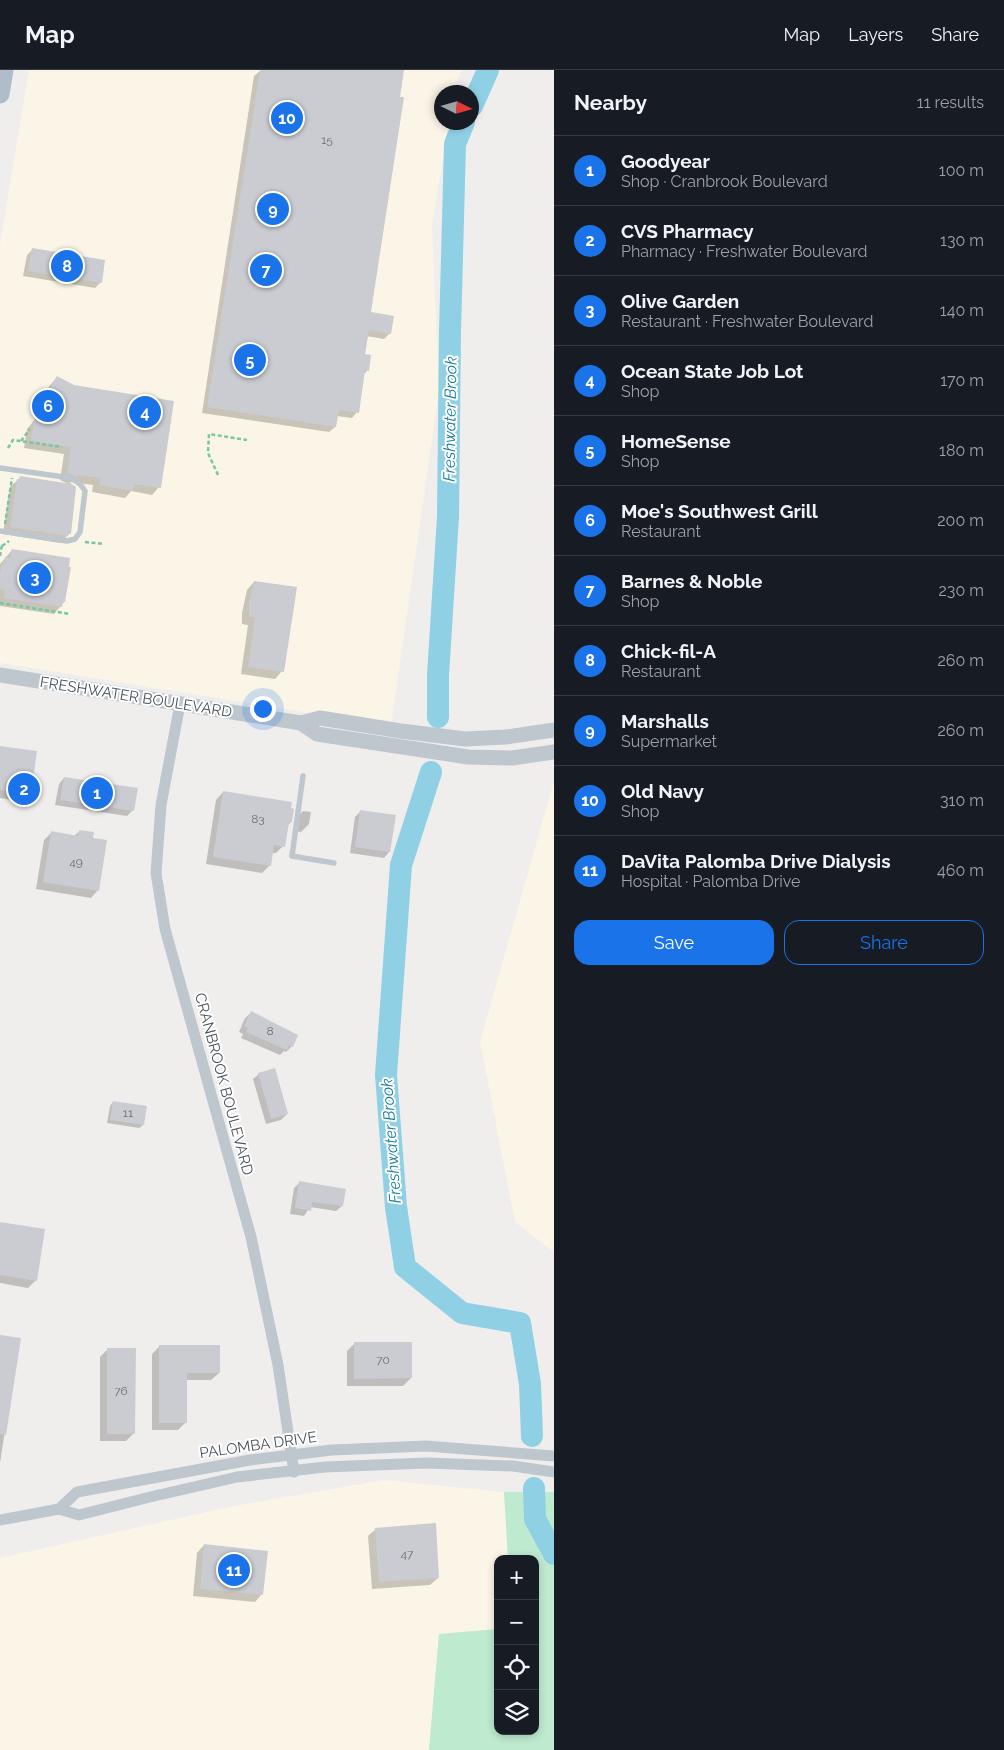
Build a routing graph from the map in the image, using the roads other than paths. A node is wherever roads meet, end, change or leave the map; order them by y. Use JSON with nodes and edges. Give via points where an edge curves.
{"nodes":[{"id":1,"x":4,"y":70,"type":"edge"},
{"id":2,"x":0,"y":94,"type":"edge"},
{"id":3,"x":0,"y":468,"type":"edge"},
{"id":4,"x":3,"y":532,"type":"edge"},
{"id":5,"x":0,"y":675,"type":"edge"},
{"id":6,"x":180,"y":704,"type":"junction"},
{"id":7,"x":301,"y":723,"type":"junction"},
{"id":8,"x":554,"y":730,"type":"edge"},
{"id":9,"x":554,"y":752,"type":"edge"},
{"id":10,"x":303,"y":776,"type":"dead end"},
{"id":11,"x":334,"y":863,"type":"dead end"},
{"id":12,"x":470,"y":1449,"type":"junction"},
{"id":13,"x":291,"y":1455,"type":"junction"},
{"id":14,"x":554,"y":1456,"type":"edge"},
{"id":15,"x":468,"y":1465,"type":"junction"},
{"id":16,"x":294,"y":1472,"type":"junction"},
{"id":17,"x":554,"y":1472,"type":"edge"},
{"id":18,"x":60,"y":1509,"type":"junction"},
{"id":19,"x":0,"y":1520,"type":"edge"}],
"edges":[{"from":1,"to":2,"type":"main road"},
{"from":3,"to":4,"type":"lane","via":[[70,478],[85,491],[80,532],[75,539],[67,541]]},
{"from":5,"to":6,"type":"street","name":"FRESHWATER BOULEVARD"},
{"from":6,"to":7,"type":"street","name":"FRESHWATER BOULEVARD"},
{"from":6,"to":13,"type":"street","name":"CRANBROOK BOULEVARD","via":[[161,805],[156,873],[165,929],[250,1237],[278,1365]]},
{"from":7,"to":8,"type":"street","name":"FRESHWATER BOULEVARD","via":[[320,718],[465,738],[506,737]]},
{"from":7,"to":9,"type":"street","name":"FRESHWATER BOULEVARD","via":[[317,734],[468,757],[512,758]]},
{"from":10,"to":11,"type":"lane","via":[[292,856]]},
{"from":12,"to":13,"type":"street","name":"PALOMBA DRIVE","via":[[426,1446]]},
{"from":12,"to":14,"type":"street","name":"PALOMBA DRIVE"},
{"from":12,"to":15,"type":"street"},
{"from":13,"to":16,"type":"street","name":"CRANBROOK BOULEVARD"},
{"from":13,"to":18,"type":"street","name":"PALOMBA DRIVE","via":[[241,1461],[76,1492]]},
{"from":15,"to":16,"type":"street","name":"PALOMBA DRIVE","via":[[343,1466]]},
{"from":15,"to":17,"type":"street","name":"PALOMBA DRIVE","via":[[513,1466]]},
{"from":16,"to":18,"type":"street","name":"PALOMBA DRIVE","via":[[237,1477],[79,1515]]},
{"from":18,"to":19,"type":"street","name":"PALOMBA DRIVE"}]}
